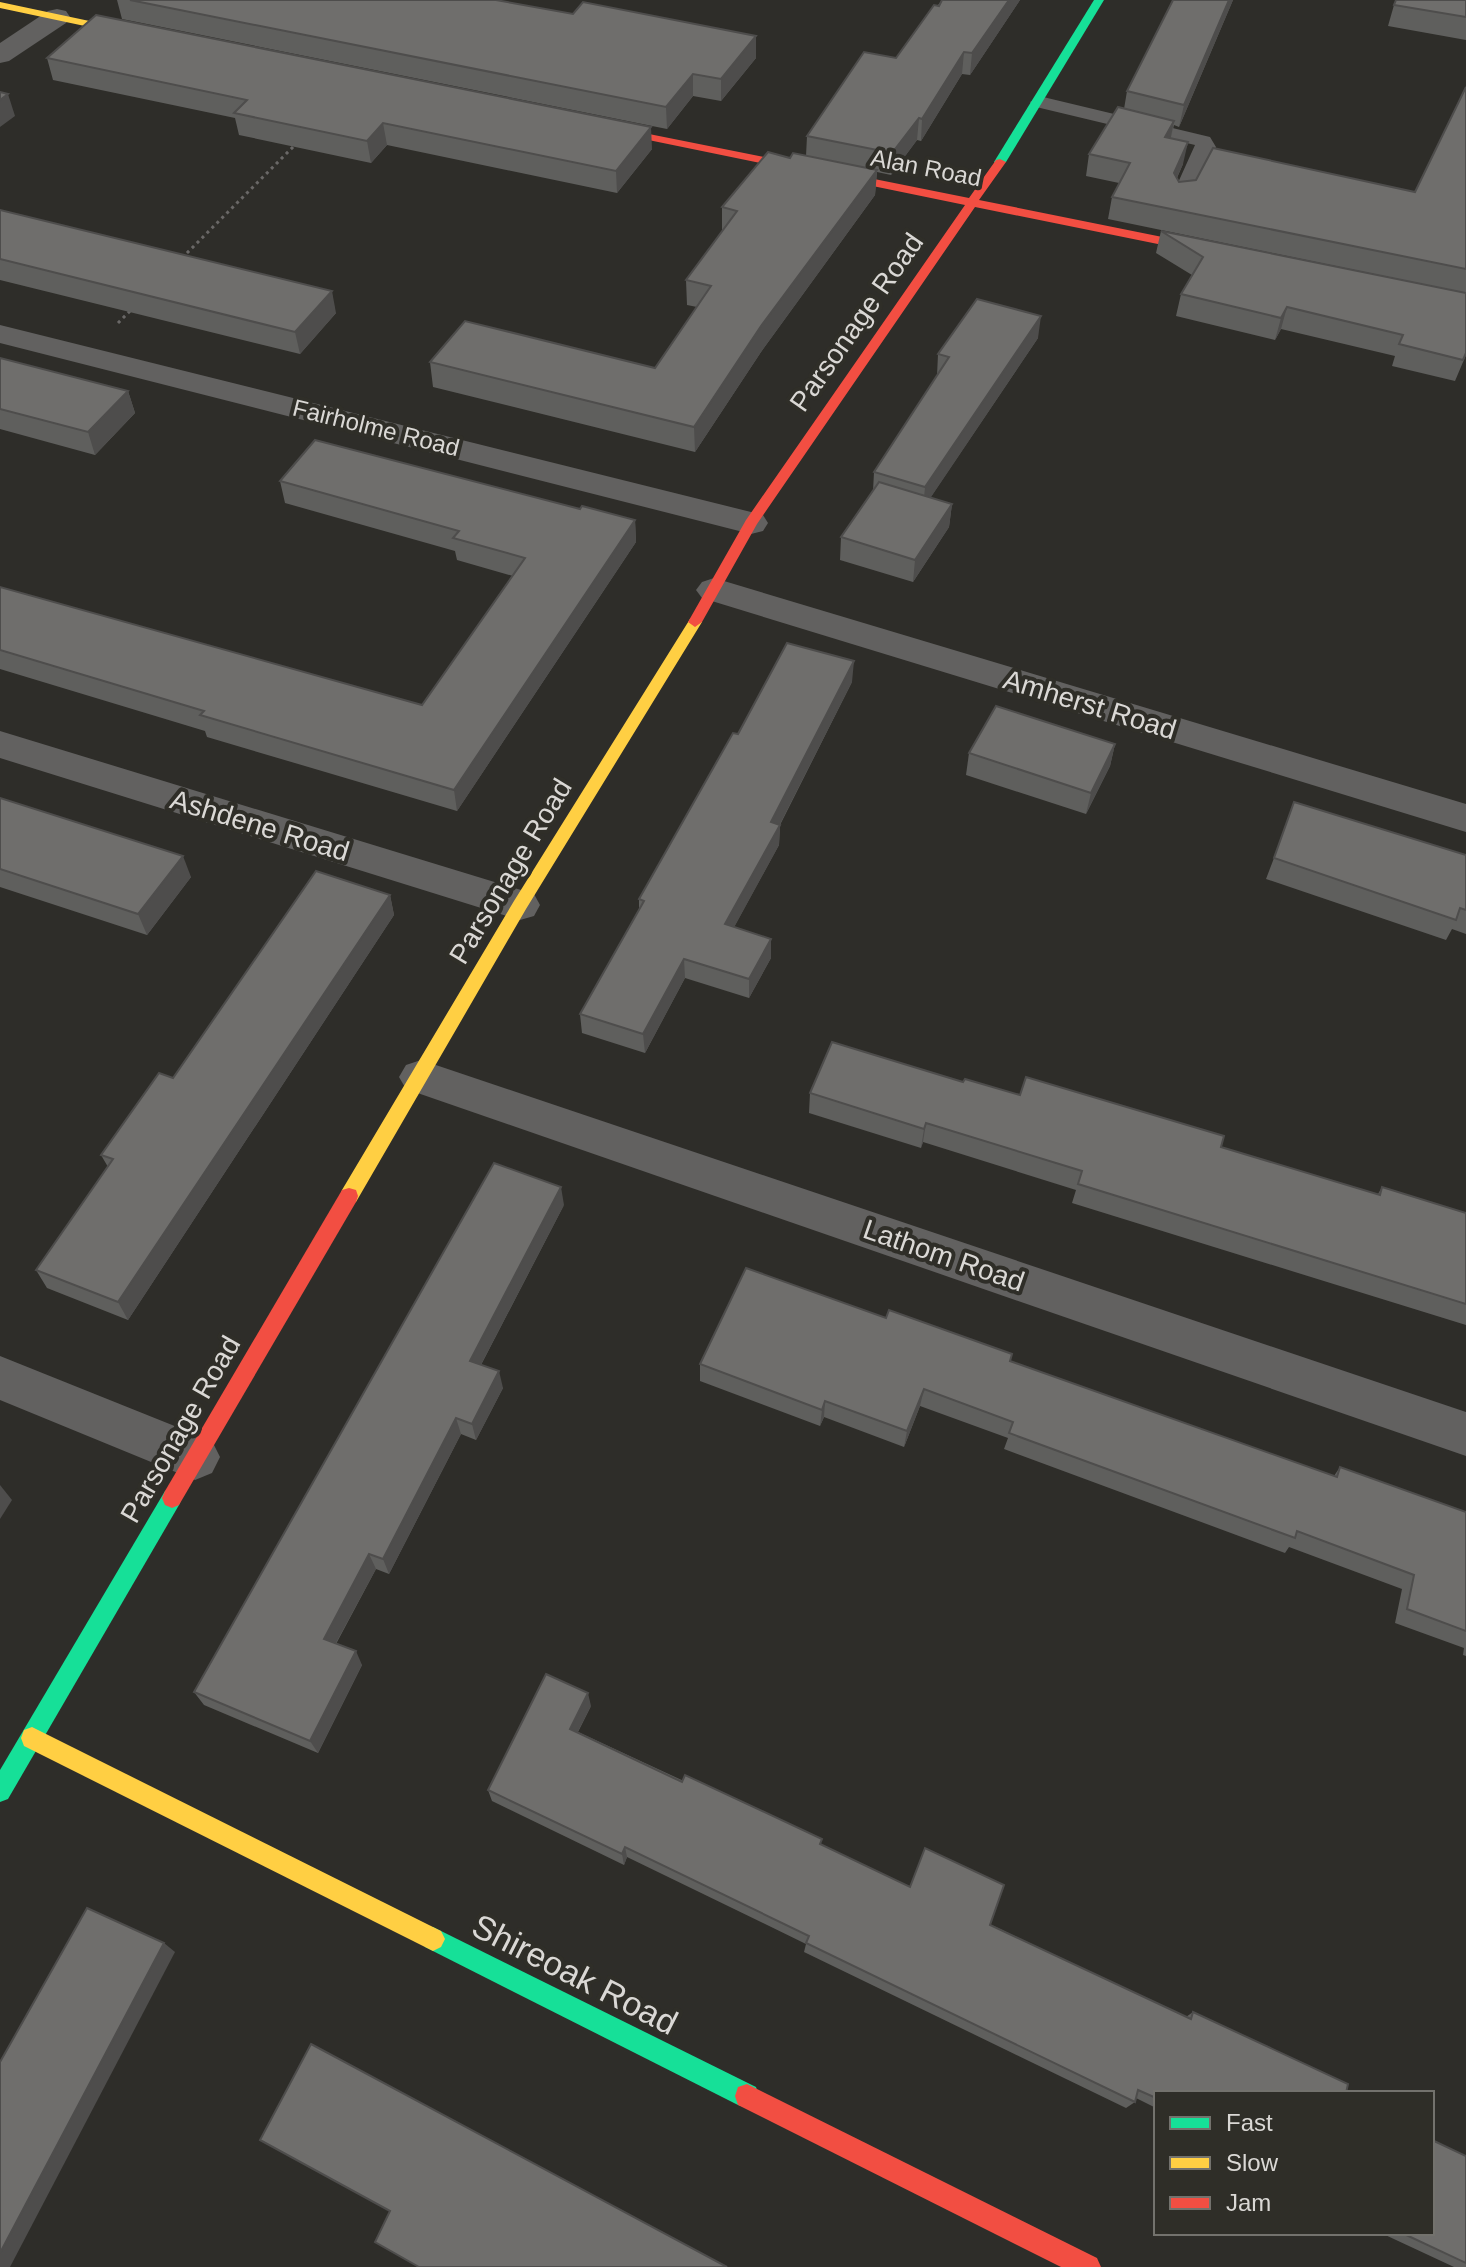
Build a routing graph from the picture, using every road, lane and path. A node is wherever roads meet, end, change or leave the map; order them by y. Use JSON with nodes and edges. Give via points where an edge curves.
{"nodes":[{"id":1,"x":1099,"y":0,"type":"edge"},
{"id":2,"x":0,"y":5,"type":"edge"},
{"id":3,"x":57,"y":17,"type":"junction"},
{"id":4,"x":163,"y":39,"type":"edge"},
{"id":5,"x":0,"y":55,"type":"edge"},
{"id":6,"x":1039,"y":102,"type":"junction"},
{"id":7,"x":574,"y":123,"type":"edge"},
{"id":8,"x":304,"y":136,"type":"edge"},
{"id":9,"x":1182,"y":196,"type":"edge"},
{"id":10,"x":973,"y":202,"type":"junction"},
{"id":11,"x":1235,"y":256,"type":"edge"},
{"id":12,"x":181,"y":260,"type":"edge"},
{"id":13,"x":136,"y":304,"type":"edge"},
{"id":14,"x":0,"y":334,"type":"edge"},
{"id":15,"x":86,"y":355,"type":"junction"},
{"id":16,"x":751,"y":523,"type":"junction"},
{"id":17,"x":714,"y":590,"type":"junction"},
{"id":18,"x":0,"y":744,"type":"edge"},
{"id":19,"x":1466,"y":818,"type":"edge"},
{"id":20,"x":520,"y":905,"type":"junction"},
{"id":21,"x":421,"y":1077,"type":"junction"},
{"id":22,"x":0,"y":1378,"type":"edge"},
{"id":23,"x":1466,"y":1434,"type":"edge"},
{"id":24,"x":195,"y":1457,"type":"junction"},
{"id":25,"x":32,"y":1738,"type":"junction"},
{"id":26,"x":0,"y":1791,"type":"edge"},
{"id":27,"x":1088,"y":2267,"type":"edge"}],
"edges":[{"from":1,"to":6,"type":"street","name":"Parsonage Road"},
{"from":2,"to":3,"type":"street"},
{"from":3,"to":4,"type":"street"},
{"from":3,"to":5,"type":"street"},
{"from":6,"to":9,"type":"lane","via":[[1203,141],[1206,147]]},
{"from":6,"to":10,"type":"street","name":"Parsonage Road"},
{"from":7,"to":10,"type":"street","name":"Alan Road"},
{"from":8,"to":12,"type":"path"},
{"from":10,"to":11,"type":"street","name":"Alan Road"},
{"from":10,"to":16,"type":"street","name":"Parsonage Road"},
{"from":13,"to":15,"type":"path"},
{"from":14,"to":15,"type":"street","name":"Fairholme Road"},
{"from":15,"to":16,"type":"street","name":"Fairholme Road"},
{"from":16,"to":17,"type":"street","name":"Parsonage Road"},
{"from":17,"to":19,"type":"street","name":"Amherst Road"},
{"from":17,"to":20,"type":"street","name":"Parsonage Road"},
{"from":18,"to":20,"type":"street","name":"Ashdene Road"},
{"from":20,"to":21,"type":"street","name":"Parsonage Road"},
{"from":21,"to":23,"type":"street","name":"Lathom Road"},
{"from":21,"to":24,"type":"street","name":"Parsonage Road"},
{"from":22,"to":24,"type":"street"},
{"from":24,"to":25,"type":"street","name":"Parsonage Road"},
{"from":25,"to":26,"type":"street","name":"Parsonage Road"},
{"from":25,"to":27,"type":"street","name":"Shireoak Road"}]}
